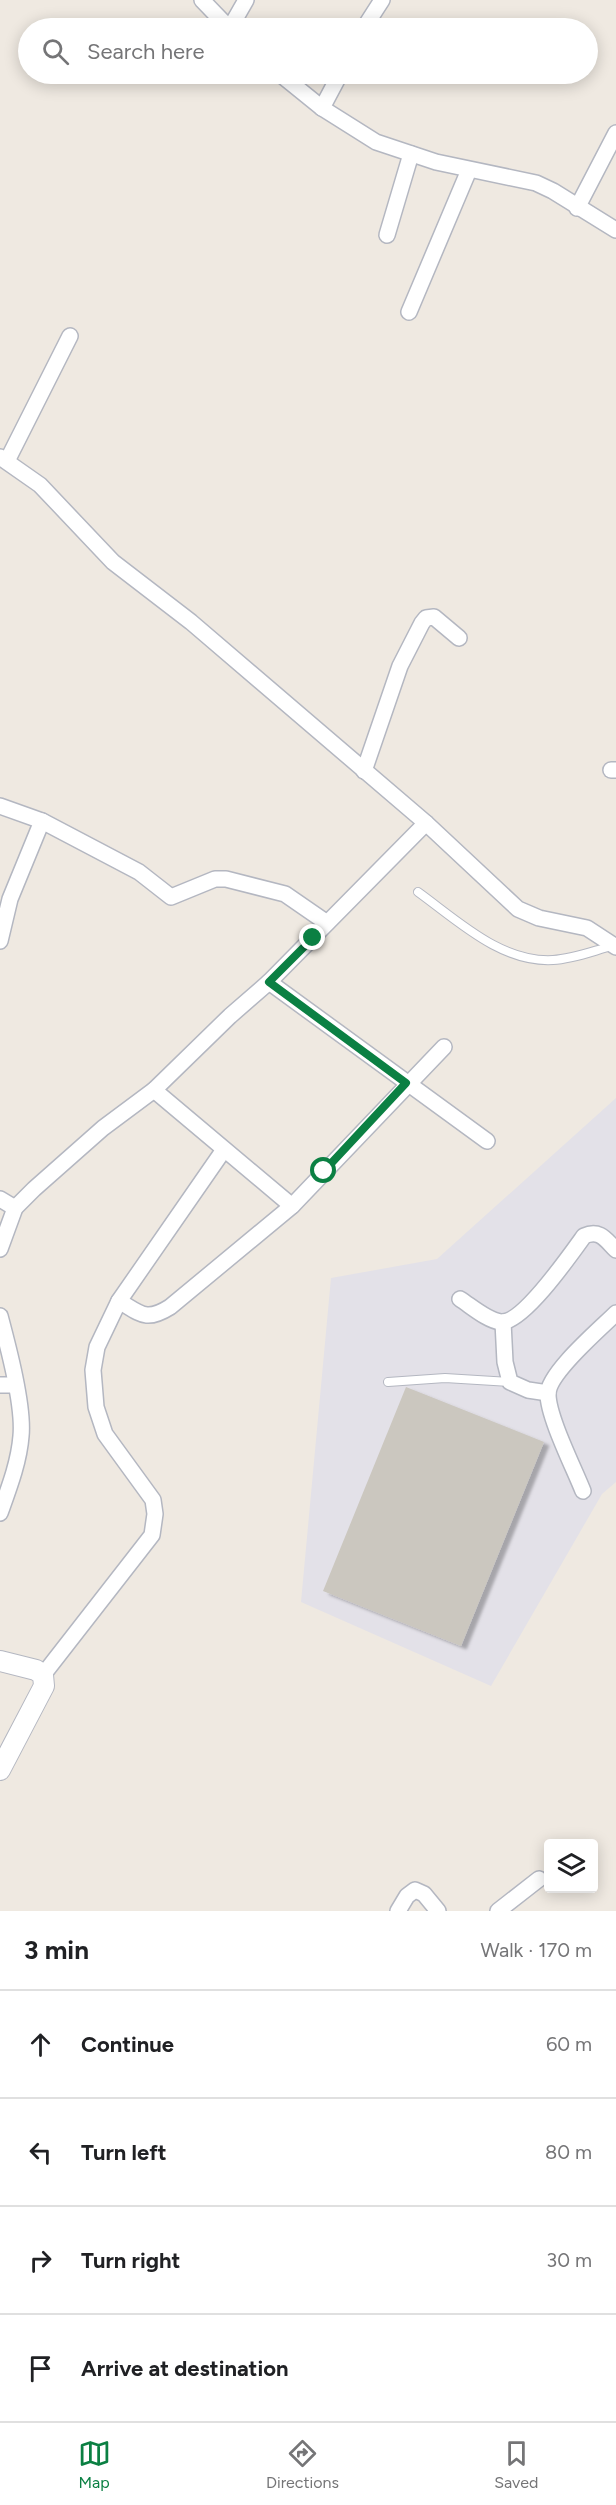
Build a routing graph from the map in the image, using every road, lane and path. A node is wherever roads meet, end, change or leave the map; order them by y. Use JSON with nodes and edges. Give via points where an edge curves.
{"nodes":[{"id":1,"x":202,"y":0,"type":"edge"},
{"id":2,"x":246,"y":0,"type":"edge"},
{"id":3,"x":382,"y":0,"type":"edge"},
{"id":4,"x":220,"y":18,"type":"edge"},
{"id":5,"x":236,"y":18,"type":"edge"},
{"id":6,"x":370,"y":18,"type":"edge"},
{"id":7,"x":292,"y":84,"type":"edge"},
{"id":8,"x":335,"y":84,"type":"edge"},
{"id":9,"x":322,"y":108,"type":"junction"},
{"id":10,"x":616,"y":133,"type":"edge"},
{"id":11,"x":411,"y":154,"type":"junction"},
{"id":12,"x":469,"y":170,"type":"junction"},
{"id":13,"x":577,"y":208,"type":"junction"},
{"id":14,"x":616,"y":230,"type":"edge"},
{"id":15,"x":387,"y":236,"type":"dead end"},
{"id":16,"x":409,"y":312,"type":"dead end"},
{"id":17,"x":70,"y":336,"type":"dead end"},
{"id":18,"x":3,"y":459,"type":"edge"},
{"id":19,"x":459,"y":638,"type":"dead end"},
{"id":20,"x":364,"y":771,"type":"junction"},
{"id":21,"x":0,"y":806,"type":"edge"},
{"id":22,"x":42,"y":821,"type":"junction"},
{"id":23,"x":426,"y":823,"type":"junction"},
{"id":24,"x":418,"y":892,"type":"dead end"},
{"id":25,"x":327,"y":923,"type":"junction"},
{"id":26,"x":0,"y":941,"type":"edge"},
{"id":27,"x":615,"y":947,"type":"edge"},
{"id":28,"x":269,"y":982,"type":"junction"},
{"id":29,"x":444,"y":1047,"type":"dead end"},
{"id":30,"x":406,"y":1083,"type":"junction"},
{"id":31,"x":154,"y":1090,"type":"junction"},
{"id":32,"x":487,"y":1141,"type":"dead end"},
{"id":33,"x":223,"y":1151,"type":"junction"},
{"id":34,"x":0,"y":1199,"type":"edge"},
{"id":35,"x":292,"y":1206,"type":"junction"},
{"id":36,"x":15,"y":1208,"type":"junction"},
{"id":37,"x":0,"y":1249,"type":"edge"},
{"id":38,"x":616,"y":1250,"type":"edge"},
{"id":39,"x":460,"y":1299,"type":"dead end"},
{"id":40,"x":119,"y":1301,"type":"junction"},
{"id":41,"x":616,"y":1312,"type":"edge"},
{"id":42,"x":0,"y":1316,"type":"edge"},
{"id":43,"x":503,"y":1323,"type":"junction"},
{"id":44,"x":388,"y":1382,"type":"dead end"},
{"id":45,"x":510,"y":1382,"type":"junction"},
{"id":46,"x":8,"y":1385,"type":"edge"},
{"id":47,"x":548,"y":1393,"type":"junction"},
{"id":48,"x":583,"y":1491,"type":"dead end"},
{"id":49,"x":0,"y":1513,"type":"edge"},
{"id":50,"x":0,"y":1661,"type":"edge"},
{"id":51,"x":43,"y":1676,"type":"junction"},
{"id":52,"x":0,"y":1770,"type":"edge"},
{"id":53,"x":538,"y":1879,"type":"dead end"},
{"id":54,"x":398,"y":1911,"type":"edge"},
{"id":55,"x":438,"y":1911,"type":"edge"},
{"id":56,"x":498,"y":1911,"type":"edge"}],
"edges":[{"from":1,"to":4,"type":"street"},
{"from":2,"to":5,"type":"street"},
{"from":3,"to":6,"type":"street"},
{"from":7,"to":9,"type":"street"},
{"from":8,"to":9,"type":"street"},
{"from":9,"to":11,"type":"street","via":[[376,142]]},
{"from":10,"to":13,"type":"street"},
{"from":11,"to":12,"type":"street"},
{"from":11,"to":15,"type":"street"},
{"from":12,"to":13,"type":"street","via":[[536,183]]},
{"from":12,"to":16,"type":"street"},
{"from":13,"to":14,"type":"street"},
{"from":17,"to":18,"type":"street"},
{"from":18,"to":20,"type":"street","via":[[40,485],[113,562],[190,622]]},
{"from":19,"to":20,"type":"street","via":[[434,618],[426,618],[422,623],[400,666]]},
{"from":20,"to":23,"type":"street"},
{"from":21,"to":22,"type":"street"},
{"from":22,"to":25,"type":"street","via":[[139,872],[171,897],[215,879],[226,879],[285,894]]},
{"from":22,"to":26,"type":"street","via":[[10,899]]},
{"from":23,"to":25,"type":"street"},
{"from":23,"to":27,"type":"street","via":[[518,909],[539,918],[586,928]]},
{"from":24,"to":27,"type":"lane","via":[[483,939],[509,952],[554,960]]},
{"from":25,"to":28,"type":"street"},
{"from":28,"to":30,"type":"street"},
{"from":28,"to":31,"type":"street"},
{"from":29,"to":30,"type":"street"},
{"from":30,"to":32,"type":"street"},
{"from":30,"to":35,"type":"street"},
{"from":31,"to":33,"type":"street"},
{"from":31,"to":36,"type":"street","via":[[103,1128]]},
{"from":33,"to":35,"type":"street"},
{"from":33,"to":40,"type":"street"},
{"from":34,"to":36,"type":"street"},
{"from":35,"to":40,"type":"street","via":[[159,1314],[142,1315]]},
{"from":36,"to":37,"type":"street"},
{"from":38,"to":43,"type":"street","via":[[600,1234],[584,1236],[546,1288]]},
{"from":39,"to":43,"type":"street"},
{"from":40,"to":51,"type":"street","via":[[97,1347],[93,1370],[96,1407],[105,1434],[153,1500],[152,1535]]},
{"from":41,"to":47,"type":"street","via":[[554,1377]]},
{"from":42,"to":46,"type":"street"},
{"from":43,"to":45,"type":"street"},
{"from":44,"to":45,"type":"lane","via":[[445,1378]]},
{"from":45,"to":47,"type":"street"},
{"from":46,"to":49,"type":"street","via":[[22,1434]]},
{"from":47,"to":48,"type":"street","via":[[550,1408]]},
{"from":50,"to":51,"type":"street","via":[[36,1670]]},
{"from":51,"to":52,"type":"street","via":[[41,1694]]},
{"from":53,"to":56,"type":"street"},
{"from":54,"to":55,"type":"street","via":[[415,1890],[424,1894]]}]}
